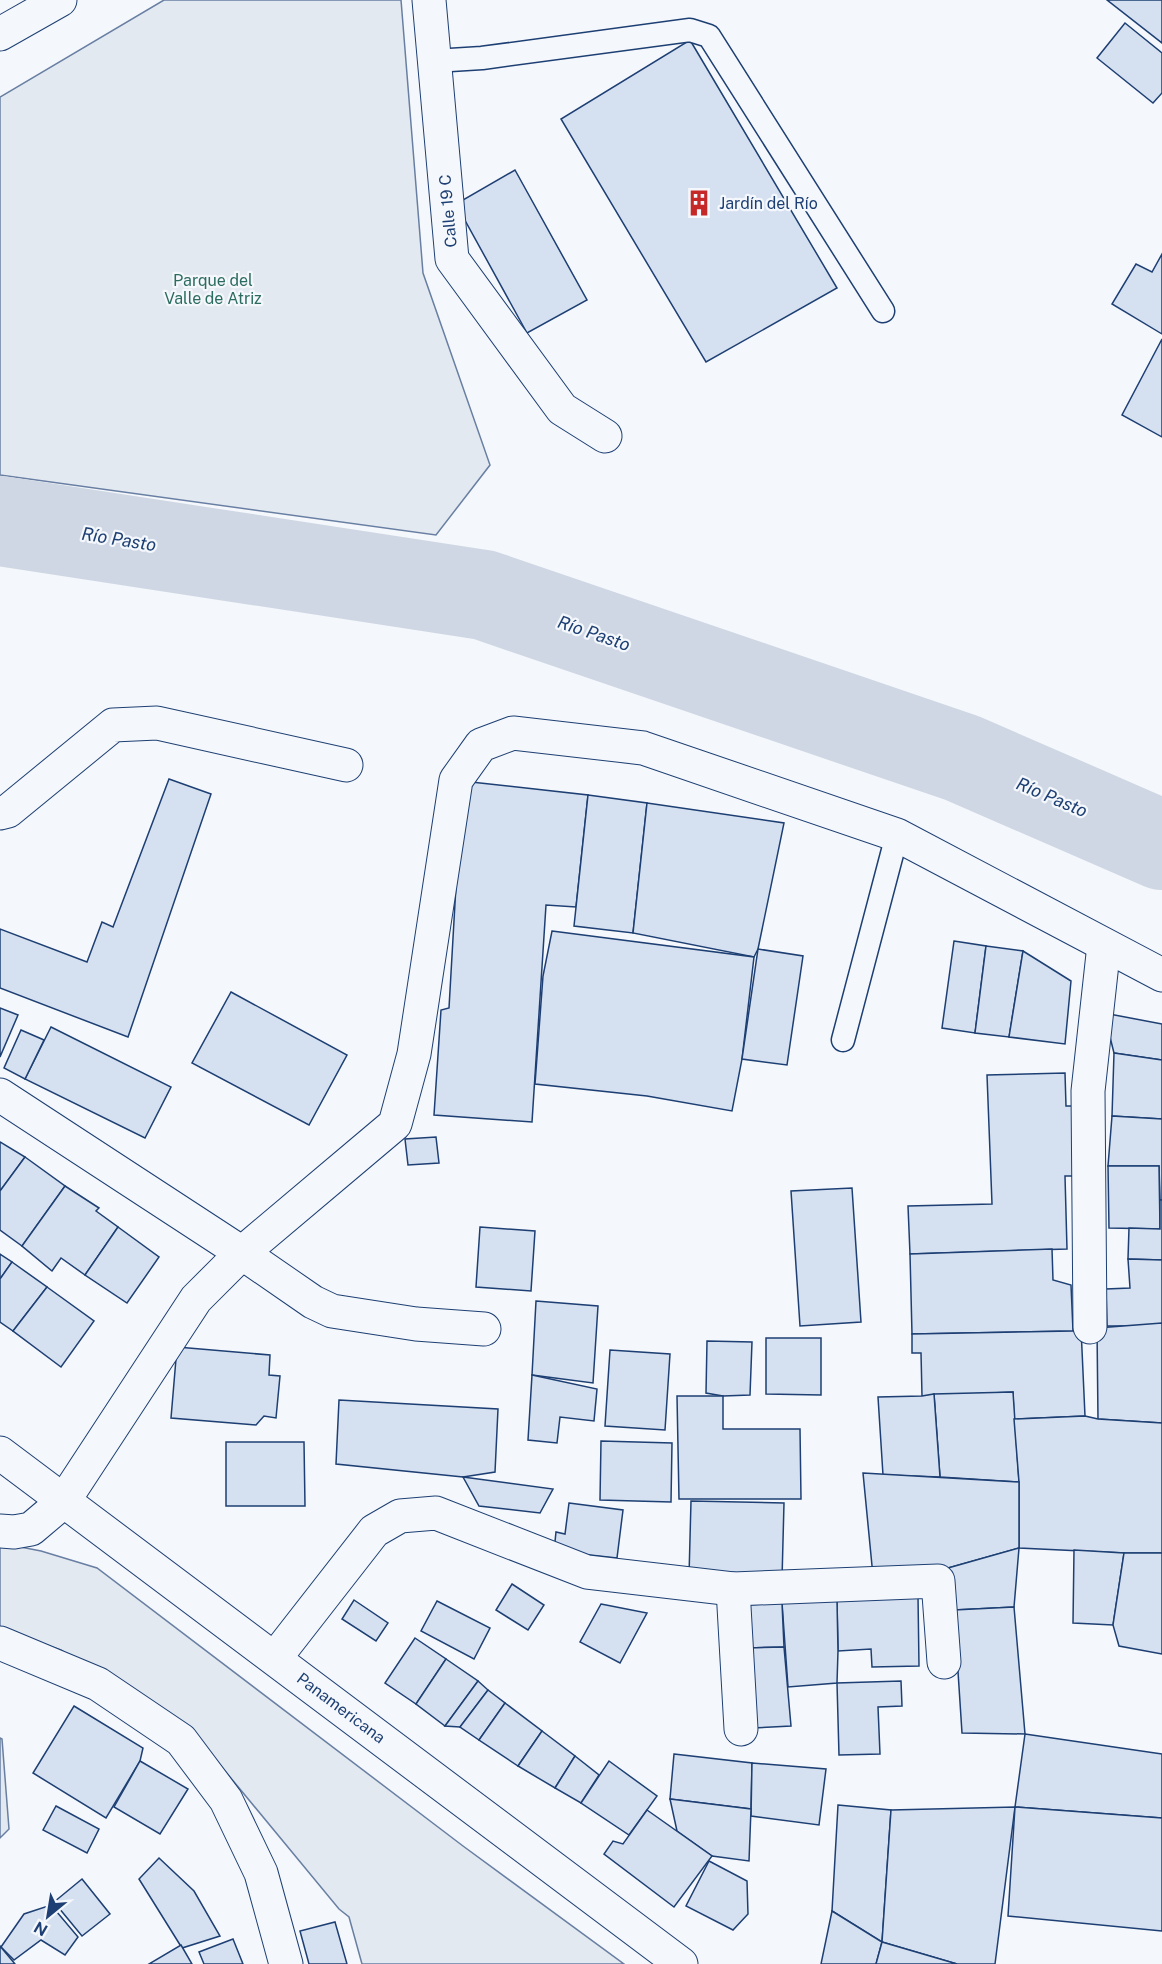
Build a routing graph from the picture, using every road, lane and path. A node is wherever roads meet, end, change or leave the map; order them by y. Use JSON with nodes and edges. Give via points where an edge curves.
{"nodes":[{"id":1,"x":60,"y":0,"type":"edge"},
{"id":2,"x":429,"y":0,"type":"edge"},
{"id":3,"x":0,"y":34,"type":"edge"},
{"id":4,"x":434,"y":61,"type":"junction"},
{"id":5,"x":883,"y":311,"type":"dead end"},
{"id":6,"x":605,"y":436,"type":"dead end"},
{"id":7,"x":346,"y":765,"type":"dead end"},
{"id":8,"x":0,"y":813,"type":"edge"},
{"id":9,"x":897,"y":836,"type":"junction"},
{"id":10,"x":1104,"y":945,"type":"junction"},
{"id":11,"x":1162,"y":975,"type":"edge"},
{"id":12,"x":843,"y":1040,"type":"dead end"},
{"id":13,"x":0,"y":1095,"type":"edge"},
{"id":14,"x":242,"y":1253,"type":"junction"},
{"id":15,"x":1090,"y":1326,"type":"dead end"},
{"id":16,"x":484,"y":1329,"type":"dead end"},
{"id":17,"x":0,"y":1453,"type":"edge"},
{"id":18,"x":63,"y":1502,"type":"junction"},
{"id":19,"x":0,"y":1531,"type":"edge"},
{"id":20,"x":733,"y":1589,"type":"junction"},
{"id":21,"x":0,"y":1643,"type":"edge"},
{"id":22,"x":275,"y":1658,"type":"junction"},
{"id":23,"x":944,"y":1662,"type":"dead end"},
{"id":24,"x":741,"y":1729,"type":"dead end"},
{"id":25,"x":286,"y":1964,"type":"edge"},
{"id":26,"x":681,"y":1964,"type":"edge"}],
"edges":[{"from":1,"to":3,"type":"street"},
{"from":2,"to":4,"type":"street","name":"Calle 19 C"},
{"from":4,"to":5,"type":"lane","via":[[690,30],[709,36]]},
{"from":4,"to":6,"type":"street","name":"Calle 19 C","via":[[453,259],[562,409]]},
{"from":7,"to":8,"type":"street","via":[[157,723],[113,725],[8,811]]},
{"from":9,"to":10,"type":"street"},
{"from":9,"to":12,"type":"lane"},
{"from":9,"to":14,"type":"street","via":[[643,748],[513,733],[481,745],[456,780],[414,1054],[395,1124]]},
{"from":10,"to":11,"type":"street"},
{"from":10,"to":15,"type":"street","via":[[1088,1091]]},
{"from":13,"to":14,"type":"street"},
{"from":14,"to":16,"type":"street","via":[[332,1311],[416,1324]]},
{"from":14,"to":18,"type":"street","via":[[196,1299]]},
{"from":17,"to":18,"type":"street","name":"Panamericana"},
{"from":18,"to":19,"type":"street","via":[[31,1529]]},
{"from":18,"to":22,"type":"street","name":"Panamericana"},
{"from":20,"to":22,"type":"street","via":[[587,1572],[436,1513],[400,1516],[374,1531]]},
{"from":20,"to":23,"type":"street","via":[[938,1581]]},
{"from":20,"to":24,"type":"street"},
{"from":21,"to":25,"type":"street","via":[[98,1684],[181,1740],[226,1800],[261,1873]]},
{"from":22,"to":26,"type":"street","name":"Panamericana"}]}
